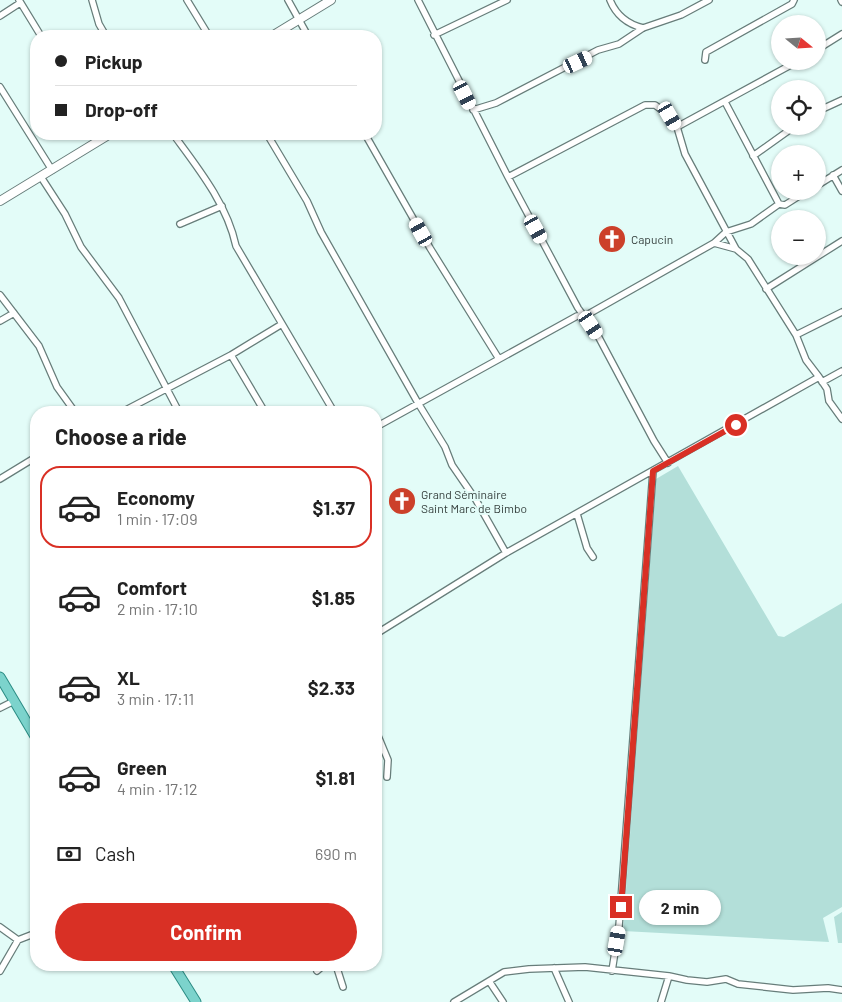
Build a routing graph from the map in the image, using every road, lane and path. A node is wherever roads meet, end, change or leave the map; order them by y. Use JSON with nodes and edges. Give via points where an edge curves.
{"nodes":[{"id":1,"x":92,"y":0,"type":"edge"},
{"id":2,"x":187,"y":0,"type":"edge"},
{"id":3,"x":288,"y":0,"type":"edge"},
{"id":4,"x":331,"y":0,"type":"edge"},
{"id":5,"x":418,"y":0,"type":"edge"},
{"id":6,"x":508,"y":0,"type":"edge"},
{"id":7,"x":610,"y":0,"type":"edge"},
{"id":8,"x":708,"y":0,"type":"edge"},
{"id":9,"x":794,"y":0,"type":"edge"},
{"id":10,"x":19,"y":1,"type":"edge"},
{"id":11,"x":0,"y":16,"type":"edge"},
{"id":12,"x":298,"y":20,"type":"junction"},
{"id":13,"x":643,"y":28,"type":"junction"},
{"id":14,"x":38,"y":30,"type":"edge"},
{"id":15,"x":102,"y":30,"type":"edge"},
{"id":16,"x":206,"y":30,"type":"edge"},
{"id":17,"x":282,"y":30,"type":"edge"},
{"id":18,"x":304,"y":30,"type":"edge"},
{"id":19,"x":842,"y":34,"type":"edge"},
{"id":20,"x":434,"y":35,"type":"junction"},
{"id":21,"x":826,"y":44,"type":"edge"},
{"id":22,"x":705,"y":60,"type":"dead end"},
{"id":23,"x":782,"y":70,"type":"edge"},
{"id":24,"x":0,"y":87,"type":"edge"},
{"id":25,"x":842,"y":100,"type":"edge"},
{"id":26,"x":725,"y":102,"type":"junction"},
{"id":27,"x":826,"y":107,"type":"edge"},
{"id":28,"x":473,"y":110,"type":"junction"},
{"id":29,"x":677,"y":127,"type":"junction"},
{"id":30,"x":30,"y":135,"type":"edge"},
{"id":31,"x":782,"y":135,"type":"edge"},
{"id":32,"x":33,"y":140,"type":"edge"},
{"id":33,"x":94,"y":140,"type":"edge"},
{"id":34,"x":177,"y":140,"type":"edge"},
{"id":35,"x":270,"y":140,"type":"edge"},
{"id":36,"x":368,"y":140,"type":"edge"},
{"id":37,"x":753,"y":156,"type":"junction"},
{"id":38,"x":52,"y":170,"type":"junction"},
{"id":39,"x":842,"y":170,"type":"edge"},
{"id":40,"x":833,"y":175,"type":"junction"},
{"id":41,"x":41,"y":177,"type":"junction"},
{"id":42,"x":508,"y":177,"type":"junction"},
{"id":43,"x":826,"y":180,"type":"edge"},
{"id":44,"x":842,"y":191,"type":"edge"},
{"id":45,"x":793,"y":200,"type":"edge"},
{"id":46,"x":0,"y":201,"type":"edge"},
{"id":47,"x":779,"y":204,"type":"junction"},
{"id":48,"x":222,"y":206,"type":"junction"},
{"id":49,"x":180,"y":224,"type":"dead end"},
{"id":50,"x":726,"y":232,"type":"junction"},
{"id":51,"x":842,"y":242,"type":"edge"},
{"id":52,"x":714,"y":243,"type":"junction"},
{"id":53,"x":736,"y":249,"type":"junction"},
{"id":54,"x":766,"y":289,"type":"junction"},
{"id":55,"x":0,"y":295,"type":"edge"},
{"id":56,"x":842,"y":312,"type":"edge"},
{"id":57,"x":14,"y":313,"type":"junction"},
{"id":58,"x":585,"y":316,"type":"junction"},
{"id":59,"x":0,"y":321,"type":"edge"},
{"id":60,"x":282,"y":324,"type":"junction"},
{"id":61,"x":796,"y":335,"type":"junction"},
{"id":62,"x":231,"y":355,"type":"junction"},
{"id":63,"x":499,"y":359,"type":"junction"},
{"id":64,"x":842,"y":371,"type":"edge"},
{"id":65,"x":821,"y":380,"type":"junction"},
{"id":66,"x":165,"y":388,"type":"junction"},
{"id":67,"x":418,"y":403,"type":"junction"},
{"id":68,"x":71,"y":406,"type":"edge"},
{"id":69,"x":133,"y":406,"type":"edge"},
{"id":70,"x":176,"y":406,"type":"edge"},
{"id":71,"x":261,"y":406,"type":"edge"},
{"id":72,"x":330,"y":406,"type":"edge"},
{"id":73,"x":842,"y":419,"type":"edge"},
{"id":74,"x":382,"y":424,"type":"edge"},
{"id":75,"x":30,"y":461,"type":"edge"},
{"id":76,"x":668,"y":463,"type":"junction"},
{"id":77,"x":653,"y":471,"type":"junction"},
{"id":78,"x":0,"y":479,"type":"edge"},
{"id":79,"x":577,"y":514,"type":"junction"},
{"id":80,"x":506,"y":553,"type":"junction"},
{"id":81,"x":593,"y":557,"type":"dead end"},
{"id":82,"x":382,"y":630,"type":"edge"},
{"id":83,"x":0,"y":678,"type":"edge"},
{"id":84,"x":14,"y":701,"type":"junction"},
{"id":85,"x":0,"y":708,"type":"edge"},
{"id":86,"x":30,"y":728,"type":"edge"},
{"id":87,"x":382,"y":746,"type":"edge"},
{"id":88,"x":387,"y":777,"type":"dead end"},
{"id":89,"x":623,"y":917,"type":"dead end"},
{"id":90,"x":619,"y":926,"type":"junction"},
{"id":91,"x":0,"y":927,"type":"edge"},
{"id":92,"x":30,"y":935,"type":"edge"},
{"id":93,"x":18,"y":940,"type":"junction"},
{"id":94,"x":554,"y":968,"type":"junction"},
{"id":95,"x":612,"y":970,"type":"junction"},
{"id":96,"x":0,"y":971,"type":"edge"},
{"id":97,"x":177,"y":971,"type":"edge"},
{"id":98,"x":338,"y":971,"type":"edge"},
{"id":99,"x":669,"y":976,"type":"junction"},
{"id":100,"x":489,"y":981,"type":"junction"},
{"id":101,"x":343,"y":987,"type":"dead end"},
{"id":102,"x":842,"y":990,"type":"edge"},
{"id":103,"x":196,"y":1002,"type":"edge"},
{"id":104,"x":454,"y":1002,"type":"edge"},
{"id":105,"x":504,"y":1002,"type":"edge"},
{"id":106,"x":570,"y":1002,"type":"edge"},
{"id":107,"x":661,"y":1002,"type":"edge"}],
"edges":[{"from":1,"to":15,"type":"street"},
{"from":2,"to":16,"type":"street"},
{"from":3,"to":12,"type":"street"},
{"from":4,"to":12,"type":"main road"},
{"from":5,"to":20,"type":"street"},
{"from":6,"to":20,"type":"street"},
{"from":7,"to":13,"type":"street","via":[[614,10],[625,20]]},
{"from":8,"to":13,"type":"street","via":[[681,15]]},
{"from":9,"to":22,"type":"street","via":[[706,52]]},
{"from":10,"to":11,"type":"street"},
{"from":10,"to":14,"type":"street"},
{"from":12,"to":17,"type":"main road"},
{"from":12,"to":18,"type":"street"},
{"from":13,"to":28,"type":"street","via":[[619,44],[598,50],[496,103]]},
{"from":19,"to":21,"type":"street"},
{"from":20,"to":28,"type":"street"},
{"from":23,"to":26,"type":"street"},
{"from":24,"to":30,"type":"street"},
{"from":25,"to":27,"type":"street"},
{"from":26,"to":29,"type":"street"},
{"from":26,"to":37,"type":"street"},
{"from":28,"to":42,"type":"street"},
{"from":29,"to":42,"type":"street","via":[[662,109],[645,105]]},
{"from":29,"to":50,"type":"street","via":[[686,154]]},
{"from":31,"to":37,"type":"street"},
{"from":32,"to":38,"type":"street"},
{"from":33,"to":38,"type":"main road"},
{"from":34,"to":48,"type":"street"},
{"from":35,"to":67,"type":"street","via":[[307,201],[321,232]]},
{"from":36,"to":63,"type":"street"},
{"from":37,"to":47,"type":"street"},
{"from":38,"to":41,"type":"main road"},
{"from":39,"to":40,"type":"street"},
{"from":40,"to":43,"type":"street"},
{"from":40,"to":44,"type":"street"},
{"from":41,"to":46,"type":"main road"},
{"from":41,"to":66,"type":"street","via":[[81,247],[123,306]]},
{"from":42,"to":58,"type":"street"},
{"from":45,"to":47,"type":"street","via":[[785,205]]},
{"from":47,"to":50,"type":"street","via":[[751,224]]},
{"from":48,"to":49,"type":"street"},
{"from":48,"to":60,"type":"street","via":[[236,246]]},
{"from":50,"to":52,"type":"street"},
{"from":50,"to":53,"type":"street"},
{"from":51,"to":54,"type":"street"},
{"from":52,"to":53,"type":"street"},
{"from":52,"to":58,"type":"street"},
{"from":53,"to":54,"type":"street","via":[[748,259]]},
{"from":54,"to":61,"type":"street"},
{"from":55,"to":57,"type":"street"},
{"from":56,"to":61,"type":"street"},
{"from":57,"to":59,"type":"street"},
{"from":57,"to":68,"type":"street","via":[[39,346]]},
{"from":58,"to":63,"type":"street","via":[[577,316]]},
{"from":58,"to":76,"type":"street"},
{"from":60,"to":62,"type":"street"},
{"from":60,"to":72,"type":"street"},
{"from":61,"to":65,"type":"street","via":[[806,360]]},
{"from":62,"to":66,"type":"street"},
{"from":62,"to":71,"type":"street"},
{"from":63,"to":67,"type":"street"},
{"from":64,"to":65,"type":"street"},
{"from":65,"to":73,"type":"street","via":[[829,401]]},
{"from":65,"to":76,"type":"street"},
{"from":66,"to":69,"type":"street"},
{"from":66,"to":70,"type":"street"},
{"from":67,"to":74,"type":"street"},
{"from":67,"to":80,"type":"street"},
{"from":75,"to":78,"type":"street"},
{"from":76,"to":77,"type":"street"},
{"from":77,"to":79,"type":"street"},
{"from":77,"to":90,"type":"street"},
{"from":79,"to":80,"type":"street"},
{"from":79,"to":81,"type":"street"},
{"from":80,"to":82,"type":"street"},
{"from":83,"to":84,"type":"main road"},
{"from":84,"to":85,"type":"street"},
{"from":84,"to":86,"type":"main road"},
{"from":87,"to":88,"type":"street","via":[[388,760]]},
{"from":89,"to":90,"type":"street"},
{"from":90,"to":95,"type":"street"},
{"from":91,"to":93,"type":"street"},
{"from":92,"to":93,"type":"street"},
{"from":93,"to":96,"type":"street"},
{"from":94,"to":95,"type":"street"},
{"from":94,"to":100,"type":"street","via":[[504,972]]},
{"from":94,"to":106,"type":"street"},
{"from":95,"to":99,"type":"street"},
{"from":97,"to":103,"type":"main road"},
{"from":98,"to":101,"type":"street"},
{"from":99,"to":102,"type":"street","via":[[707,982],[726,979],[738,984],[793,990]]},
{"from":99,"to":107,"type":"street"},
{"from":100,"to":104,"type":"street"},
{"from":100,"to":105,"type":"street"}]}
